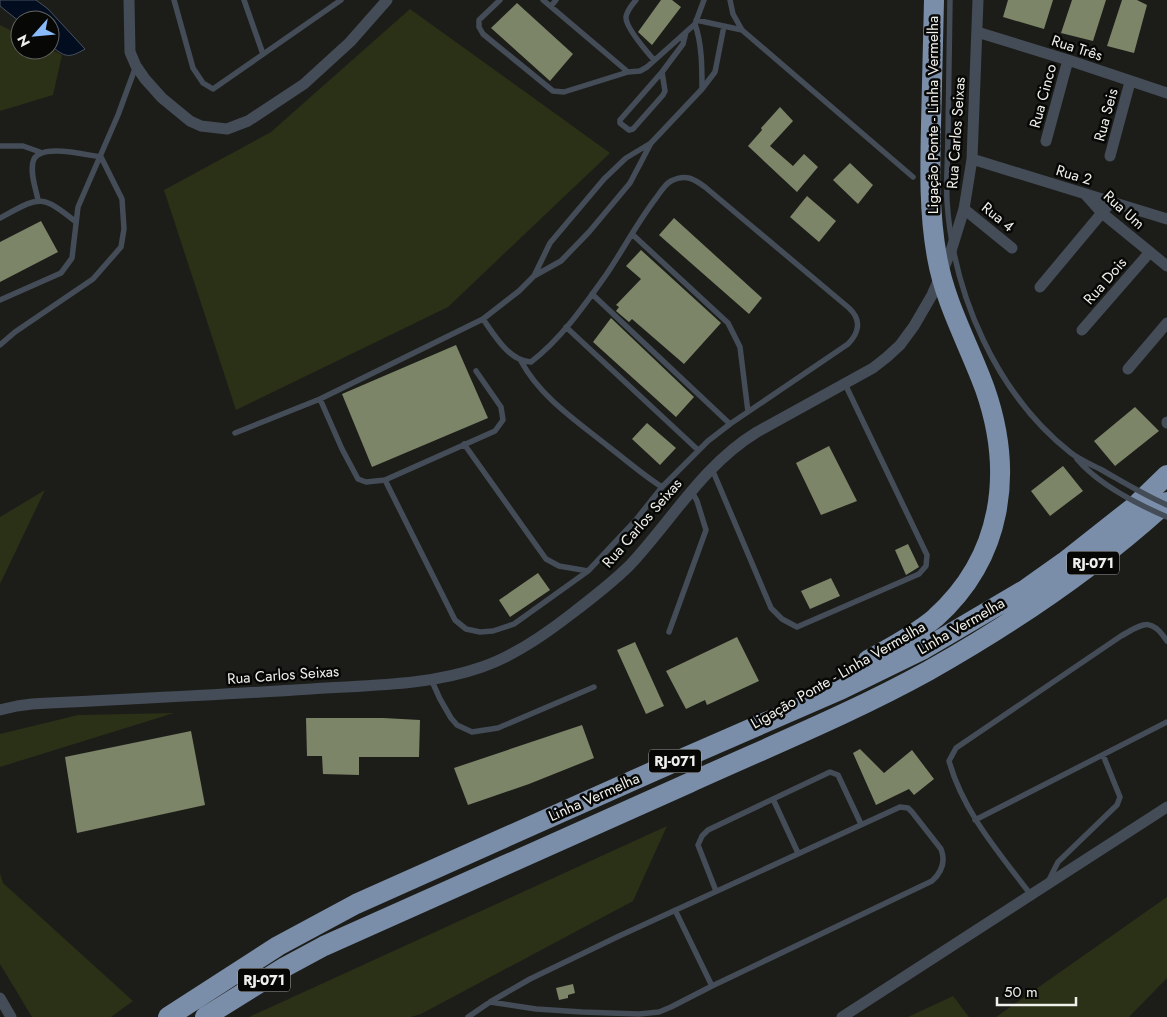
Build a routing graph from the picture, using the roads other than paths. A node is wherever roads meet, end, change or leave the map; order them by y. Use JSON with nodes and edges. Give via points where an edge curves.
{"nodes":[{"id":1,"x":129,"y":0,"type":"edge"},
{"id":2,"x":174,"y":0,"type":"edge"},
{"id":3,"x":244,"y":0,"type":"edge"},
{"id":4,"x":341,"y":0,"type":"edge"},
{"id":5,"x":387,"y":0,"type":"edge"},
{"id":6,"x":500,"y":0,"type":"edge"},
{"id":7,"x":543,"y":0,"type":"edge"},
{"id":8,"x":556,"y":0,"type":"edge"},
{"id":9,"x":636,"y":0,"type":"edge"},
{"id":10,"x":704,"y":0,"type":"edge"},
{"id":11,"x":730,"y":0,"type":"edge"},
{"id":12,"x":934,"y":0,"type":"edge"},
{"id":13,"x":950,"y":0,"type":"edge"},
{"id":14,"x":978,"y":0,"type":"edge"},
{"id":15,"x":551,"y":6,"type":"junction"},
{"id":16,"x":695,"y":22,"type":"junction"},
{"id":17,"x":724,"y":26,"type":"junction"},
{"id":18,"x":742,"y":30,"type":"junction"},
{"id":19,"x":686,"y":32,"type":"junction"},
{"id":20,"x":977,"y":32,"type":"junction"},
{"id":21,"x":263,"y":54,"type":"junction"},
{"id":22,"x":654,"y":60,"type":"junction"},
{"id":23,"x":1068,"y":60,"type":"junction"},
{"id":24,"x":136,"y":66,"type":"junction"},
{"id":25,"x":628,"y":72,"type":"junction"},
{"id":26,"x":662,"y":72,"type":"junction"},
{"id":27,"x":1130,"y":82,"type":"junction"},
{"id":28,"x":702,"y":89,"type":"junction"},
{"id":29,"x":1167,"y":93,"type":"edge"},
{"id":30,"x":1046,"y":140,"type":"dead end"},
{"id":31,"x":651,"y":143,"type":"junction"},
{"id":32,"x":0,"y":146,"type":"edge"},
{"id":33,"x":40,"y":152,"type":"junction"},
{"id":34,"x":1110,"y":156,"type":"dead end"},
{"id":35,"x":101,"y":157,"type":"junction"},
{"id":36,"x":972,"y":159,"type":"junction"},
{"id":37,"x":913,"y":177,"type":"dead end"},
{"id":38,"x":1086,"y":195,"type":"junction"},
{"id":39,"x":38,"y":200,"type":"junction"},
{"id":40,"x":1111,"y":202,"type":"junction"},
{"id":41,"x":964,"y":210,"type":"junction"},
{"id":42,"x":1102,"y":213,"type":"junction"},
{"id":43,"x":0,"y":218,"type":"edge"},
{"id":44,"x":1167,"y":219,"type":"edge"},
{"id":45,"x":76,"y":222,"type":"junction"},
{"id":46,"x":632,"y":234,"type":"junction"},
{"id":47,"x":1012,"y":248,"type":"dead end"},
{"id":48,"x":1150,"y":252,"type":"junction"},
{"id":49,"x":1167,"y":266,"type":"edge"},
{"id":50,"x":534,"y":276,"type":"junction"},
{"id":51,"x":1040,"y":287,"type":"dead end"},
{"id":52,"x":592,"y":294,"type":"junction"},
{"id":53,"x":0,"y":300,"type":"edge"},
{"id":54,"x":483,"y":319,"type":"junction"},
{"id":55,"x":1167,"y":323,"type":"edge"},
{"id":56,"x":566,"y":327,"type":"junction"},
{"id":57,"x":1082,"y":330,"type":"dead end"},
{"id":58,"x":0,"y":345,"type":"edge"},
{"id":59,"x":521,"y":361,"type":"junction"},
{"id":60,"x":1128,"y":369,"type":"dead end"},
{"id":61,"x":476,"y":371,"type":"dead end"},
{"id":62,"x":845,"y":384,"type":"junction"},
{"id":63,"x":320,"y":399,"type":"junction"},
{"id":64,"x":748,"y":412,"type":"junction"},
{"id":65,"x":730,"y":424,"type":"junction"},
{"id":66,"x":235,"y":433,"type":"dead end"},
{"id":67,"x":464,"y":444,"type":"junction"},
{"id":68,"x":698,"y":450,"type":"junction"},
{"id":69,"x":1072,"y":454,"type":"junction"},
{"id":70,"x":712,"y":469,"type":"junction"},
{"id":71,"x":1167,"y":475,"type":"edge"},
{"id":72,"x":385,"y":480,"type":"junction"},
{"id":73,"x":662,"y":487,"type":"junction"},
{"id":74,"x":691,"y":490,"type":"junction"},
{"id":75,"x":1167,"y":503,"type":"edge"},
{"id":76,"x":1167,"y":517,"type":"edge"},
{"id":77,"x":588,"y":571,"type":"junction"},
{"id":78,"x":669,"y":632,"type":"dead end"},
{"id":79,"x":1167,"y":641,"type":"edge"},
{"id":80,"x":430,"y":679,"type":"junction"},
{"id":81,"x":594,"y":687,"type":"dead end"},
{"id":82,"x":0,"y":710,"type":"edge"},
{"id":83,"x":1167,"y":722,"type":"edge"},
{"id":84,"x":726,"y":740,"type":"junction"},
{"id":85,"x":1103,"y":755,"type":"junction"},
{"id":86,"x":773,"y":798,"type":"junction"},
{"id":87,"x":1167,"y":807,"type":"edge"},
{"id":88,"x":975,"y":820,"type":"junction"},
{"id":89,"x":861,"y":824,"type":"junction"},
{"id":90,"x":798,"y":853,"type":"junction"},
{"id":91,"x":1047,"y":885,"type":"junction"},
{"id":92,"x":716,"y":891,"type":"junction"},
{"id":93,"x":1031,"y":896,"type":"junction"},
{"id":94,"x":675,"y":910,"type":"junction"},
{"id":95,"x":712,"y":986,"type":"junction"},
{"id":96,"x":0,"y":998,"type":"edge"},
{"id":97,"x":490,"y":1002,"type":"junction"},
{"id":98,"x":11,"y":1017,"type":"edge"},
{"id":99,"x":168,"y":1017,"type":"edge"},
{"id":100,"x":205,"y":1017,"type":"edge"},
{"id":101,"x":468,"y":1017,"type":"edge"},
{"id":102,"x":842,"y":1017,"type":"edge"}],
"edges":[{"from":1,"to":24,"type":"street","via":[[130,52]]},
{"from":2,"to":21,"type":"lane","via":[[193,68],[203,83],[213,89]]},
{"from":3,"to":21,"type":"lane"},
{"from":4,"to":21,"type":"lane"},
{"from":5,"to":24,"type":"street","via":[[350,42],[304,84],[237,127],[212,128],[190,121],[162,98]]},
{"from":6,"to":25,"type":"lane","via":[[479,20],[483,34],[553,92],[564,92]]},
{"from":7,"to":15,"type":"lane"},
{"from":8,"to":15,"type":"lane"},
{"from":9,"to":22,"type":"lane","via":[[628,10],[626,22]]},
{"from":10,"to":16,"type":"lane"},
{"from":11,"to":18,"type":"lane"},
{"from":12,"to":84,"type":"highway","name":"Ligação Ponte - Linha Vermelha","bridge":true,"via":[[930,184],[933,235],[942,279],[992,416],[999,454],[999,506],[985,550],[943,610],[924,626],[868,660]]},
{"from":13,"to":69,"type":"lane","bridge":true,"via":[[947,199],[961,279],[977,324],[1004,376],[1035,417]]},
{"from":14,"to":20,"type":"street","name":"Rua Carlos Seixas"},
{"from":15,"to":25,"type":"lane"},
{"from":16,"to":17,"type":"lane"},
{"from":16,"to":19,"type":"lane"},
{"from":16,"to":28,"type":"lane","via":[[702,62]]},
{"from":17,"to":18,"type":"lane"},
{"from":17,"to":28,"type":"lane","via":[[716,72]]},
{"from":18,"to":37,"type":"lane"},
{"from":19,"to":22,"type":"lane"},
{"from":19,"to":26,"type":"lane","via":[[683,44]]},
{"from":20,"to":23,"type":"street","name":"Rua Três"},
{"from":20,"to":36,"type":"street","name":"Rua Carlos Seixas"},
{"from":22,"to":25,"type":"lane","via":[[640,71]]},
{"from":23,"to":27,"type":"street","name":"Rua Três"},
{"from":23,"to":30,"type":"street","name":"Rua Cinco"},
{"from":24,"to":35,"type":"lane"},
{"from":26,"to":26,"type":"lane","via":[[620,120],[629,130],[665,92]]},
{"from":27,"to":29,"type":"street","name":"Rua Três"},
{"from":27,"to":34,"type":"street","name":"Rua Seis"},
{"from":28,"to":31,"type":"lane"},
{"from":31,"to":50,"type":"lane","via":[[626,158],[604,179],[550,243]]},
{"from":31,"to":50,"type":"lane","via":[[630,184],[588,232],[561,261]]},
{"from":32,"to":33,"type":"lane","via":[[23,146]]},
{"from":33,"to":35,"type":"lane","via":[[49,150]]},
{"from":33,"to":39,"type":"lane","via":[[32,162]]},
{"from":35,"to":45,"type":"lane","via":[[78,207]]},
{"from":35,"to":58,"type":"lane","via":[[122,199],[124,229],[121,247],[93,279]]},
{"from":36,"to":38,"type":"street","name":"Rua 2"},
{"from":36,"to":41,"type":"street","name":"Rua Carlos Seixas"},
{"from":38,"to":40,"type":"street","name":"Rua 2"},
{"from":38,"to":42,"type":"street","name":"Rua Um"},
{"from":39,"to":43,"type":"lane"},
{"from":39,"to":45,"type":"lane","via":[[56,206]]},
{"from":40,"to":42,"type":"street"},
{"from":40,"to":44,"type":"street","name":"Rua 2"},
{"from":41,"to":47,"type":"street","name":"Rua 4"},
{"from":41,"to":62,"type":"street","name":"Rua Carlos Seixas","via":[[951,251],[914,326],[887,357]]},
{"from":42,"to":48,"type":"street","name":"Rua Um"},
{"from":42,"to":51,"type":"street"},
{"from":45,"to":53,"type":"lane","via":[[72,258],[61,273]]},
{"from":46,"to":52,"type":"lane"},
{"from":46,"to":64,"type":"lane","via":[[728,323],[740,346]]},
{"from":46,"to":64,"type":"lane","via":[[668,182],[692,177],[854,313],[858,330],[848,344]]},
{"from":48,"to":49,"type":"street","name":"Rua Um"},
{"from":48,"to":57,"type":"street","name":"Rua Dois"},
{"from":50,"to":54,"type":"lane"},
{"from":52,"to":56,"type":"lane"},
{"from":52,"to":65,"type":"lane"},
{"from":54,"to":59,"type":"lane","via":[[508,351]]},
{"from":54,"to":63,"type":"lane"},
{"from":55,"to":60,"type":"street"},
{"from":56,"to":59,"type":"lane","via":[[531,362]]},
{"from":56,"to":68,"type":"lane"},
{"from":59,"to":73,"type":"lane","via":[[544,392]]},
{"from":61,"to":67,"type":"lane","via":[[501,407],[503,420],[496,430]]},
{"from":62,"to":70,"type":"street","name":"Rua Carlos Seixas","via":[[743,441]]},
{"from":62,"to":70,"type":"lane","via":[[927,555],[926,566],[919,574],[797,627],[771,608]]},
{"from":63,"to":66,"type":"lane"},
{"from":63,"to":72,"type":"lane","via":[[358,479],[366,482]]},
{"from":64,"to":65,"type":"lane"},
{"from":65,"to":68,"type":"lane"},
{"from":67,"to":72,"type":"lane"},
{"from":67,"to":77,"type":"lane","via":[[546,559],[559,566]]},
{"from":68,"to":73,"type":"lane"},
{"from":69,"to":75,"type":"lane","bridge":true,"via":[[1135,490]]},
{"from":69,"to":76,"type":"lane","bridge":true,"via":[[1107,484]]},
{"from":70,"to":74,"type":"street","name":"Rua Carlos Seixas"},
{"from":71,"to":84,"type":"highway","name":"Linha Vermelha","number":"RJ-071","via":[[1135,506],[1026,589],[924,649]]},
{"from":72,"to":77,"type":"lane","via":[[455,620],[466,629],[493,631],[514,624]]},
{"from":73,"to":77,"type":"lane"},
{"from":74,"to":78,"type":"lane","via":[[706,530]]},
{"from":74,"to":80,"type":"street","name":"Rua Carlos Seixas","via":[[630,565],[541,636],[482,667]]},
{"from":75,"to":100,"type":"highway","name":"Linha Vermelha","number":"RJ-071","via":[[1065,585],[927,672],[778,743],[324,946]]},
{"from":79,"to":88,"type":"lane","via":[[1160,629],[1152,624],[1143,624],[956,748],[949,761]]},
{"from":80,"to":81,"type":"lane","via":[[457,726],[472,732],[498,728]]},
{"from":80,"to":82,"type":"street","name":"Rua Carlos Seixas","via":[[32,704]]},
{"from":83,"to":85,"type":"lane"},
{"from":84,"to":99,"type":"highway","name":"Linha Vermelha","number":"RJ-071","via":[[356,904],[278,946]]},
{"from":85,"to":88,"type":"lane"},
{"from":85,"to":91,"type":"lane","via":[[1120,797],[1117,805],[1058,862]]},
{"from":86,"to":89,"type":"lane","via":[[830,772],[838,775]]},
{"from":86,"to":90,"type":"lane"},
{"from":86,"to":92,"type":"lane","via":[[702,836],[698,845]]},
{"from":87,"to":91,"type":"street"},
{"from":88,"to":93,"type":"lane"},
{"from":89,"to":90,"type":"lane"},
{"from":89,"to":95,"type":"lane","via":[[900,806],[908,808],[941,849],[943,862],[937,876]]},
{"from":90,"to":92,"type":"lane"},
{"from":91,"to":93,"type":"street"},
{"from":92,"to":94,"type":"lane"},
{"from":93,"to":102,"type":"street"},
{"from":94,"to":95,"type":"lane"},
{"from":94,"to":97,"type":"lane","via":[[530,979]]},
{"from":95,"to":97,"type":"lane","via":[[659,1012],[640,1014],[536,1009]]},
{"from":96,"to":98,"type":"street"},
{"from":97,"to":101,"type":"lane"}]}
